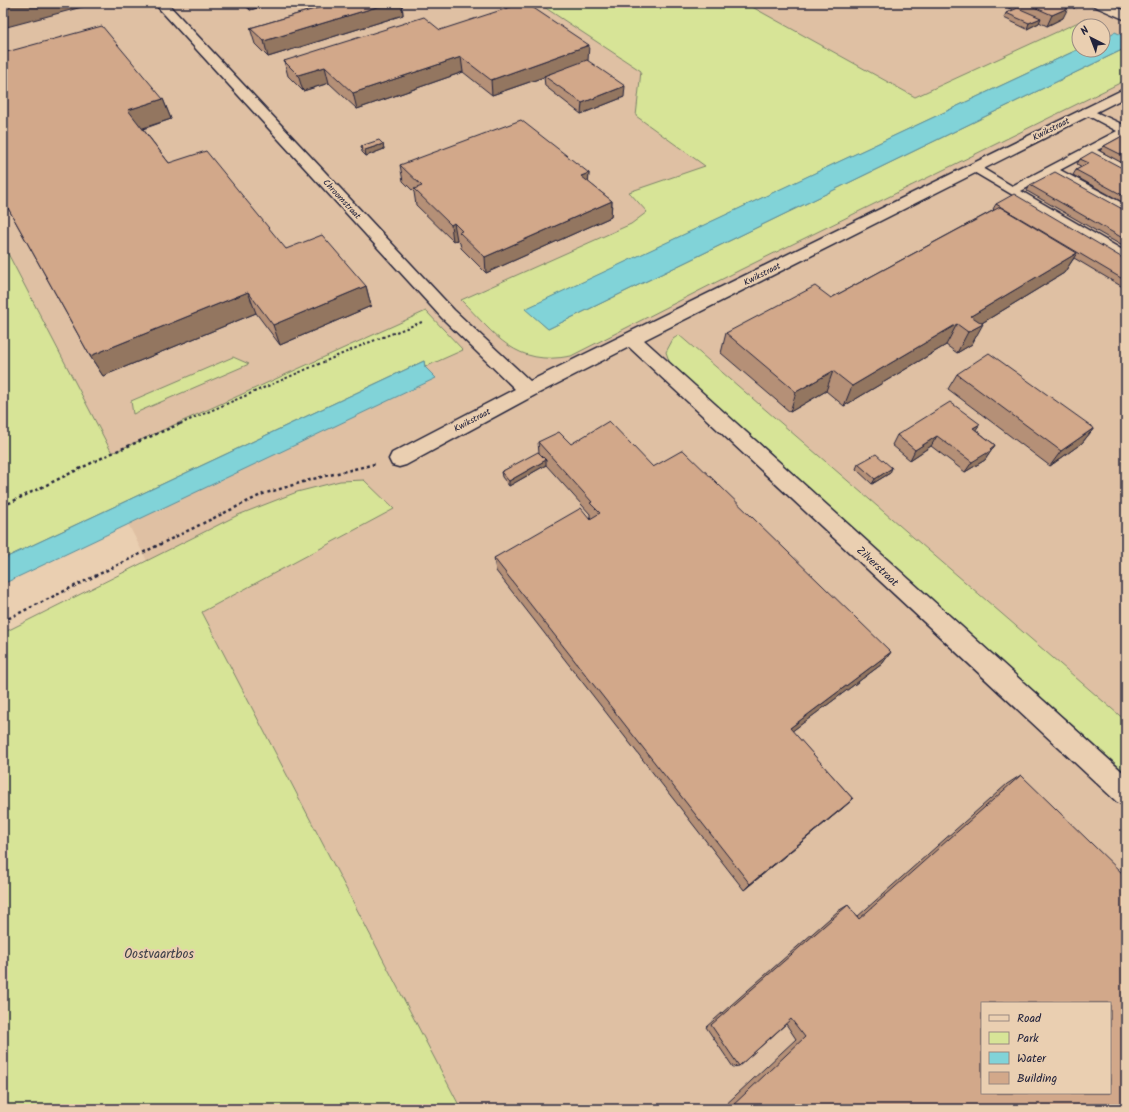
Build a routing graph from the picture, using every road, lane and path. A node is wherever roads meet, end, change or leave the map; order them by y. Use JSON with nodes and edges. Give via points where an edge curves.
{"nodes":[{"id":1,"x":160,"y":3,"type":"edge"},
{"id":2,"x":1098,"y":3,"type":"edge"},
{"id":3,"x":1126,"y":16,"type":"edge"},
{"id":4,"x":1126,"y":92,"type":"edge"},
{"id":5,"x":1087,"y":111,"type":"junction"},
{"id":6,"x":1126,"y":131,"type":"edge"},
{"id":7,"x":1088,"y":150,"type":"junction"},
{"id":8,"x":973,"y":168,"type":"junction"},
{"id":9,"x":1052,"y":170,"type":"junction"},
{"id":10,"x":1126,"y":170,"type":"edge"},
{"id":11,"x":1012,"y":191,"type":"junction"},
{"id":12,"x":1126,"y":210,"type":"edge"},
{"id":13,"x":1126,"y":258,"type":"edge"},
{"id":14,"x":448,"y":314,"type":"junction"},
{"id":15,"x":631,"y":339,"type":"junction"},
{"id":16,"x":528,"y":390,"type":"junction"},
{"id":17,"x":399,"y":459,"type":"joint"},
{"id":18,"x":3,"y":506,"type":"edge"},
{"id":19,"x":3,"y":621,"type":"edge"},
{"id":20,"x":1126,"y":793,"type":"edge"}],
"edges":[{"from":1,"to":14,"type":"street","name":"Chroomstraat"},
{"from":2,"to":3,"type":"street"},
{"from":4,"to":5,"type":"street","name":"Kwikstraat"},
{"from":5,"to":6,"type":"lane"},
{"from":5,"to":8,"type":"street","name":"Kwikstraat"},
{"from":6,"to":7,"type":"lane"},
{"from":7,"to":9,"type":"lane"},
{"from":7,"to":10,"type":"lane"},
{"from":8,"to":11,"type":"lane"},
{"from":8,"to":15,"type":"street","name":"Kwikstraat"},
{"from":9,"to":11,"type":"lane"},
{"from":9,"to":12,"type":"lane"},
{"from":11,"to":13,"type":"lane"},
{"from":14,"to":16,"type":"street","name":"Chroomstraat"},
{"from":14,"to":18,"type":"path","via":[[410,325],[112,453]]},
{"from":15,"to":16,"type":"street","name":"Kwikstraat"},
{"from":15,"to":20,"type":"street","name":"Zilverstraat"},
{"from":16,"to":17,"type":"street","name":"Kwikstraat"},
{"from":17,"to":19,"type":"path","via":[[313,479],[263,494]]}]}
